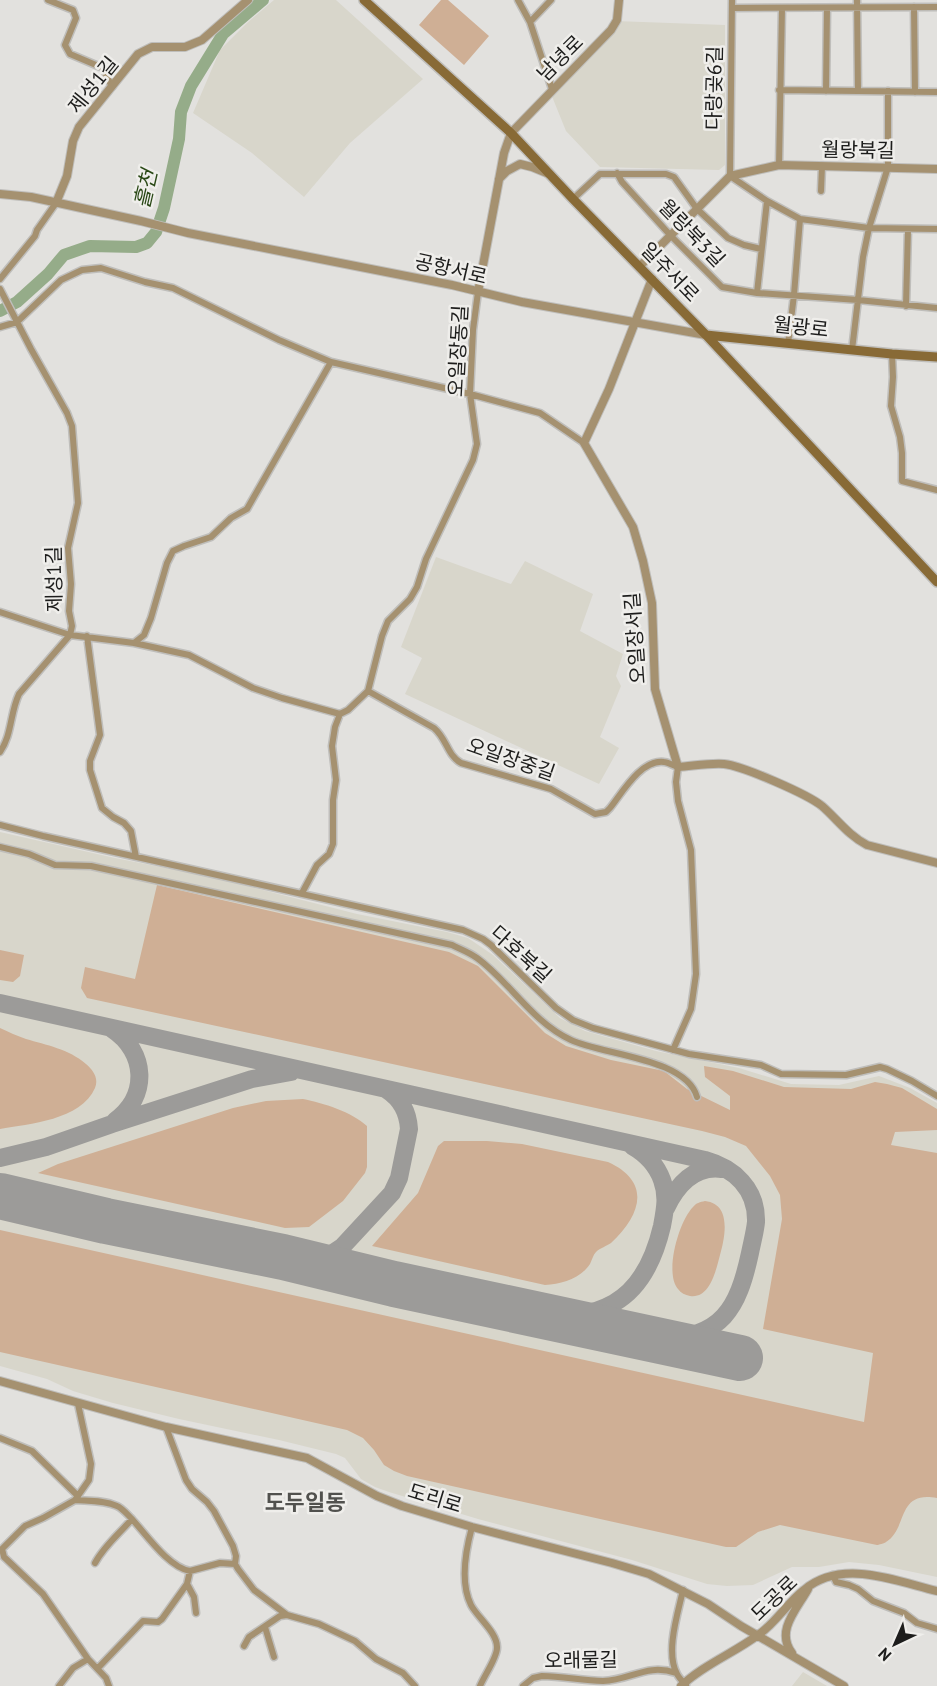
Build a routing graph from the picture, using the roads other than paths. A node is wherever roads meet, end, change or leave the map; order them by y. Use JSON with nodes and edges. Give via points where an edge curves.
{"nodes":[{"id":1,"x":48,"y":0,"type":"edge"},
{"id":2,"x":248,"y":0,"type":"edge"},
{"id":3,"x":364,"y":0,"type":"edge"},
{"id":4,"x":518,"y":0,"type":"edge"},
{"id":5,"x":551,"y":0,"type":"edge"},
{"id":6,"x":619,"y":0,"type":"edge"},
{"id":7,"x":732,"y":4,"type":"edge"},
{"id":8,"x":857,"y":4,"type":"edge"},
{"id":9,"x":782,"y":8,"type":"junction"},
{"id":10,"x":827,"y":8,"type":"junction"},
{"id":11,"x":914,"y":8,"type":"junction"},
{"id":12,"x":937,"y":8,"type":"edge"},
{"id":13,"x":530,"y":22,"type":"junction"},
{"id":14,"x":112,"y":87,"type":"junction"},
{"id":15,"x":552,"y":89,"type":"junction"},
{"id":16,"x":779,"y":90,"type":"junction"},
{"id":17,"x":826,"y":91,"type":"junction"},
{"id":18,"x":858,"y":91,"type":"junction"},
{"id":19,"x":888,"y":91,"type":"junction"},
{"id":20,"x":915,"y":92,"type":"junction"},
{"id":21,"x":937,"y":92,"type":"edge"},
{"id":22,"x":511,"y":133,"type":"junction"},
{"id":23,"x":779,"y":165,"type":"junction"},
{"id":24,"x":822,"y":166,"type":"junction"},
{"id":25,"x":888,"y":167,"type":"junction"},
{"id":26,"x":937,"y":169,"type":"edge"},
{"id":27,"x":617,"y":173,"type":"junction"},
{"id":28,"x":551,"y":175,"type":"junction"},
{"id":29,"x":730,"y":176,"type":"junction"},
{"id":30,"x":498,"y":180,"type":"junction"},
{"id":31,"x":821,"y":191,"type":"dead end"},
{"id":32,"x":0,"y":194,"type":"edge"},
{"id":33,"x":573,"y":199,"type":"junction"},
{"id":34,"x":767,"y":201,"type":"junction"},
{"id":35,"x":56,"y":203,"type":"junction"},
{"id":36,"x":697,"y":210,"type":"junction"},
{"id":37,"x":800,"y":219,"type":"junction"},
{"id":38,"x":869,"y":228,"type":"junction"},
{"id":39,"x":908,"y":229,"type":"junction"},
{"id":40,"x":937,"y":229,"type":"edge"},
{"id":41,"x":671,"y":236,"type":"junction"},
{"id":42,"x":761,"y":249,"type":"junction"},
{"id":43,"x":640,"y":266,"type":"junction"},
{"id":44,"x":0,"y":279,"type":"edge"},
{"id":45,"x":652,"y":279,"type":"junction"},
{"id":46,"x":0,"y":289,"type":"edge"},
{"id":47,"x":478,"y":292,"type":"junction"},
{"id":48,"x":757,"y":292,"type":"junction"},
{"id":49,"x":794,"y":295,"type":"junction"},
{"id":50,"x":858,"y":300,"type":"junction"},
{"id":51,"x":906,"y":306,"type":"junction"},
{"id":52,"x":937,"y":308,"type":"edge"},
{"id":53,"x":17,"y":322,"type":"junction"},
{"id":54,"x":635,"y":323,"type":"junction"},
{"id":55,"x":0,"y":327,"type":"edge"},
{"id":56,"x":706,"y":335,"type":"junction"},
{"id":57,"x":788,"y":344,"type":"junction"},
{"id":58,"x":852,"y":350,"type":"junction"},
{"id":59,"x":892,"y":354,"type":"junction"},
{"id":60,"x":937,"y":357,"type":"edge"},
{"id":61,"x":331,"y":362,"type":"junction"},
{"id":62,"x":470,"y":393,"type":"junction"},
{"id":63,"x":584,"y":443,"type":"junction"},
{"id":64,"x":937,"y":490,"type":"edge"},
{"id":65,"x":937,"y":582,"type":"edge"},
{"id":66,"x":0,"y":612,"type":"edge"},
{"id":67,"x":70,"y":634,"type":"junction"},
{"id":68,"x":87,"y":636,"type":"junction"},
{"id":69,"x":134,"y":643,"type":"junction"},
{"id":70,"x":368,"y":691,"type":"junction"},
{"id":71,"x":340,"y":714,"type":"junction"},
{"id":72,"x":0,"y":753,"type":"edge"},
{"id":73,"x":678,"y":767,"type":"junction"},
{"id":74,"x":0,"y":825,"type":"edge"},
{"id":75,"x":0,"y":847,"type":"edge"},
{"id":76,"x":136,"y":857,"type":"junction"},
{"id":77,"x":937,"y":863,"type":"edge"},
{"id":78,"x":302,"y":893,"type":"junction"},
{"id":79,"x":673,"y":1050,"type":"junction"},
{"id":80,"x":937,"y":1096,"type":"edge"},
{"id":81,"x":698,"y":1097,"type":"dead end"},
{"id":82,"x":0,"y":1381,"type":"edge"},
{"id":83,"x":78,"y":1404,"type":"junction"},
{"id":84,"x":166,"y":1427,"type":"junction"},
{"id":85,"x":0,"y":1438,"type":"edge"},
{"id":86,"x":76,"y":1498,"type":"junction"},
{"id":87,"x":132,"y":1519,"type":"junction"},
{"id":88,"x":472,"y":1527,"type":"junction"},
{"id":89,"x":1,"y":1549,"type":"edge"},
{"id":90,"x":95,"y":1563,"type":"dead end"},
{"id":91,"x":235,"y":1564,"type":"junction"},
{"id":92,"x":190,"y":1571,"type":"junction"},
{"id":93,"x":833,"y":1575,"type":"junction"},
{"id":94,"x":187,"y":1584,"type":"junction"},
{"id":95,"x":812,"y":1584,"type":"junction"},
{"id":96,"x":683,"y":1590,"type":"junction"},
{"id":97,"x":937,"y":1591,"type":"edge"},
{"id":98,"x":196,"y":1613,"type":"dead end"},
{"id":99,"x":287,"y":1615,"type":"junction"},
{"id":100,"x":265,"y":1627,"type":"junction"},
{"id":101,"x":937,"y":1629,"type":"edge"},
{"id":102,"x":759,"y":1635,"type":"junction"},
{"id":103,"x":244,"y":1646,"type":"dead end"},
{"id":104,"x":274,"y":1657,"type":"dead end"},
{"id":105,"x":795,"y":1657,"type":"junction"},
{"id":106,"x":88,"y":1659,"type":"junction"},
{"id":107,"x":98,"y":1668,"type":"junction"},
{"id":108,"x":676,"y":1673,"type":"junction"},
{"id":109,"x":684,"y":1685,"type":"edge"},
{"id":110,"x":59,"y":1686,"type":"edge"},
{"id":111,"x":109,"y":1686,"type":"edge"},
{"id":112,"x":415,"y":1686,"type":"edge"},
{"id":113,"x":480,"y":1686,"type":"edge"},
{"id":114,"x":523,"y":1686,"type":"edge"},
{"id":115,"x":844,"y":1686,"type":"edge"}],
"edges":[{"from":1,"to":14,"type":"street","via":[[73,10],[76,18],[65,45],[70,54],[103,68]]},
{"from":2,"to":14,"type":"street","name":"제성1길","via":[[202,40],[185,47],[152,47],[138,54]]},
{"from":3,"to":22,"type":"main road","name":"일주서로"},
{"from":4,"to":13,"type":"street"},
{"from":5,"to":13,"type":"street"},
{"from":6,"to":15,"type":"street","name":"남녕로","via":[[615,24]]},
{"from":7,"to":9,"type":"street"},
{"from":7,"to":29,"type":"street","name":"다랑곶6길"},
{"from":8,"to":10,"type":"street"},
{"from":8,"to":11,"type":"street"},
{"from":8,"to":18,"type":"street"},
{"from":9,"to":10,"type":"street"},
{"from":9,"to":16,"type":"street"},
{"from":10,"to":17,"type":"street"},
{"from":11,"to":12,"type":"street"},
{"from":11,"to":20,"type":"street"},
{"from":13,"to":15,"type":"street"},
{"from":14,"to":35,"type":"street","name":"제성1길","via":[[79,127]]},
{"from":15,"to":22,"type":"street","name":"남녕로"},
{"from":16,"to":17,"type":"street"},
{"from":16,"to":23,"type":"street"},
{"from":17,"to":18,"type":"street"},
{"from":18,"to":19,"type":"street"},
{"from":19,"to":20,"type":"street"},
{"from":19,"to":25,"type":"street"},
{"from":20,"to":21,"type":"street"},
{"from":22,"to":28,"type":"main road","name":"일주서로"},
{"from":22,"to":30,"type":"street","name":"오일장동길"},
{"from":23,"to":24,"type":"street","name":"월랑북길"},
{"from":23,"to":29,"type":"street","name":"월랑북길"},
{"from":24,"to":25,"type":"street","name":"월랑북길"},
{"from":24,"to":31,"type":"street"},
{"from":25,"to":26,"type":"street","name":"월랑북길"},
{"from":25,"to":38,"type":"street"},
{"from":27,"to":33,"type":"street","via":[[600,174]]},
{"from":27,"to":36,"type":"street","via":[[674,177]]},
{"from":27,"to":41,"type":"street","name":"월랑북3길"},
{"from":28,"to":30,"type":"street","via":[[520,164]]},
{"from":28,"to":33,"type":"main road","name":"일주서로"},
{"from":29,"to":34,"type":"street"},
{"from":29,"to":36,"type":"street"},
{"from":30,"to":47,"type":"street","name":"오일장동길"},
{"from":32,"to":35,"type":"street"},
{"from":33,"to":43,"type":"main road","name":"일주서로"},
{"from":34,"to":37,"type":"street"},
{"from":34,"to":42,"type":"street"},
{"from":35,"to":44,"type":"street","name":"제성1길","via":[[35,237]]},
{"from":35,"to":47,"type":"street","name":"공항서로"},
{"from":36,"to":41,"type":"street"},
{"from":36,"to":42,"type":"street","via":[[728,238]]},
{"from":37,"to":38,"type":"street"},
{"from":37,"to":49,"type":"street"},
{"from":38,"to":39,"type":"street"},
{"from":38,"to":50,"type":"street"},
{"from":39,"to":40,"type":"street"},
{"from":39,"to":51,"type":"street"},
{"from":41,"to":43,"type":"street"},
{"from":41,"to":48,"type":"street","name":"월랑북3길","via":[[722,288]]},
{"from":42,"to":48,"type":"street"},
{"from":43,"to":45,"type":"main road","name":"일주서로"},
{"from":45,"to":54,"type":"street"},
{"from":45,"to":56,"type":"main road","name":"일주서로"},
{"from":46,"to":53,"type":"street","name":"제성1길"},
{"from":47,"to":54,"type":"street","name":"공항서로"},
{"from":47,"to":62,"type":"street","name":"오일장동길"},
{"from":48,"to":49,"type":"street","name":"월랑북3길"},
{"from":49,"to":50,"type":"street","name":"월랑북3길"},
{"from":49,"to":57,"type":"street"},
{"from":50,"to":51,"type":"street","name":"월랑북3길"},
{"from":50,"to":58,"type":"street"},
{"from":51,"to":52,"type":"street","name":"월랑북3길"},
{"from":53,"to":55,"type":"street"},
{"from":53,"to":61,"type":"street","via":[[61,280],[82,270],[100,268],[173,288]]},
{"from":53,"to":67,"type":"street","name":"제성1길","via":[[72,426],[78,503],[68,548]]},
{"from":54,"to":56,"type":"street","name":"공항서로"},
{"from":54,"to":63,"type":"street"},
{"from":56,"to":57,"type":"main road","name":"월광로"},
{"from":56,"to":65,"type":"main road","name":"일주서로"},
{"from":57,"to":58,"type":"main road","name":"월광로"},
{"from":58,"to":59,"type":"main road","name":"월광로"},
{"from":59,"to":60,"type":"main road","name":"월광로"},
{"from":59,"to":64,"type":"street","via":[[891,405],[900,437],[902,481]]},
{"from":61,"to":62,"type":"street"},
{"from":61,"to":69,"type":"street","via":[[247,509],[211,537],[173,551],[151,618],[144,634]]},
{"from":62,"to":63,"type":"street","via":[[540,413]]},
{"from":62,"to":70,"type":"street","name":"오일장동길","via":[[477,444],[473,460],[426,559],[417,587],[388,621],[381,636]]},
{"from":63,"to":73,"type":"street","name":"오일장서길","via":[[633,527],[643,561],[652,603],[655,689]]},
{"from":66,"to":67,"type":"street"},
{"from":67,"to":68,"type":"street"},
{"from":67,"to":72,"type":"street","via":[[20,694]]},
{"from":68,"to":69,"type":"street"},
{"from":68,"to":76,"type":"street","via":[[100,735],[90,770],[102,808],[131,831]]},
{"from":69,"to":71,"type":"street","via":[[189,655],[253,688]]},
{"from":70,"to":71,"type":"street"},
{"from":70,"to":73,"type":"street","name":"오일장중길","via":[[434,728],[450,753],[462,763],[551,789],[595,814],[606,812],[645,768],[663,761]]},
{"from":71,"to":78,"type":"street","via":[[332,746],[336,780],[333,844],[329,854],[316,865]]},
{"from":73,"to":77,"type":"street","name":"오일장중길","via":[[723,764],[741,768],[821,805],[867,845]]},
{"from":73,"to":79,"type":"street","name":"오일장서길","via":[[678,801],[691,850],[696,974],[691,1009]]},
{"from":74,"to":76,"type":"street","name":"다호북길"},
{"from":75,"to":81,"type":"street","via":[[55,865],[91,866],[452,945],[486,965],[537,1016],[561,1034],[585,1045],[663,1066],[684,1079]]},
{"from":76,"to":78,"type":"street","name":"다호북길"},
{"from":78,"to":79,"type":"street","name":"다호북길","via":[[463,930],[491,945],[573,1020]]},
{"from":79,"to":80,"type":"street","name":"다호북길","via":[[754,1063],[789,1075],[846,1075],[887,1069]]},
{"from":82,"to":83,"type":"street","name":"도리로"},
{"from":83,"to":84,"type":"street","name":"도리로"},
{"from":83,"to":86,"type":"street","via":[[91,1474]]},
{"from":84,"to":88,"type":"street","name":"도리로","via":[[307,1458],[377,1496]]},
{"from":84,"to":91,"type":"street","via":[[186,1480],[214,1511],[228,1535]]},
{"from":85,"to":86,"type":"street","via":[[32,1451]]},
{"from":86,"to":87,"type":"street","via":[[119,1506]]},
{"from":86,"to":89,"type":"street","via":[[25,1526]]},
{"from":87,"to":90,"type":"street","via":[[101,1551]]},
{"from":87,"to":92,"type":"street","via":[[174,1564]]},
{"from":88,"to":96,"type":"street","name":"도리로","via":[[649,1574]]},
{"from":88,"to":113,"type":"street","via":[[465,1559],[468,1595],[497,1646]]},
{"from":89,"to":106,"type":"street","via":[[4,1557],[42,1594]]},
{"from":91,"to":92,"type":"street","via":[[220,1563]]},
{"from":91,"to":99,"type":"street","via":[[254,1590]]},
{"from":92,"to":94,"type":"street"},
{"from":93,"to":95,"type":"street","name":"도공로"},
{"from":93,"to":97,"type":"street","name":"도공로","via":[[862,1574]]},
{"from":93,"to":101,"type":"street","via":[[836,1582],[854,1587],[873,1601]]},
{"from":94,"to":98,"type":"street"},
{"from":94,"to":107,"type":"street","via":[[162,1619],[143,1621]]},
{"from":95,"to":102,"type":"street","name":"도공로"},
{"from":95,"to":105,"type":"street","via":[[786,1629],[786,1643]]},
{"from":96,"to":102,"type":"street","name":"도리로"},
{"from":96,"to":108,"type":"street","via":[[673,1640]]},
{"from":99,"to":100,"type":"street"},
{"from":99,"to":112,"type":"street","via":[[319,1624],[355,1641],[376,1659],[403,1673]]},
{"from":100,"to":103,"type":"street","via":[[249,1637]]},
{"from":100,"to":104,"type":"street"},
{"from":102,"to":105,"type":"street","name":"도리로"},
{"from":102,"to":109,"type":"street","name":"도공로"},
{"from":105,"to":115,"type":"street","name":"도리로"},
{"from":106,"to":107,"type":"street"},
{"from":106,"to":110,"type":"street","via":[[73,1668]]},
{"from":107,"to":111,"type":"street"},
{"from":108,"to":109,"type":"street"},
{"from":108,"to":114,"type":"street","name":"오래물길","via":[[652,1669],[604,1681],[542,1676]]}]}
